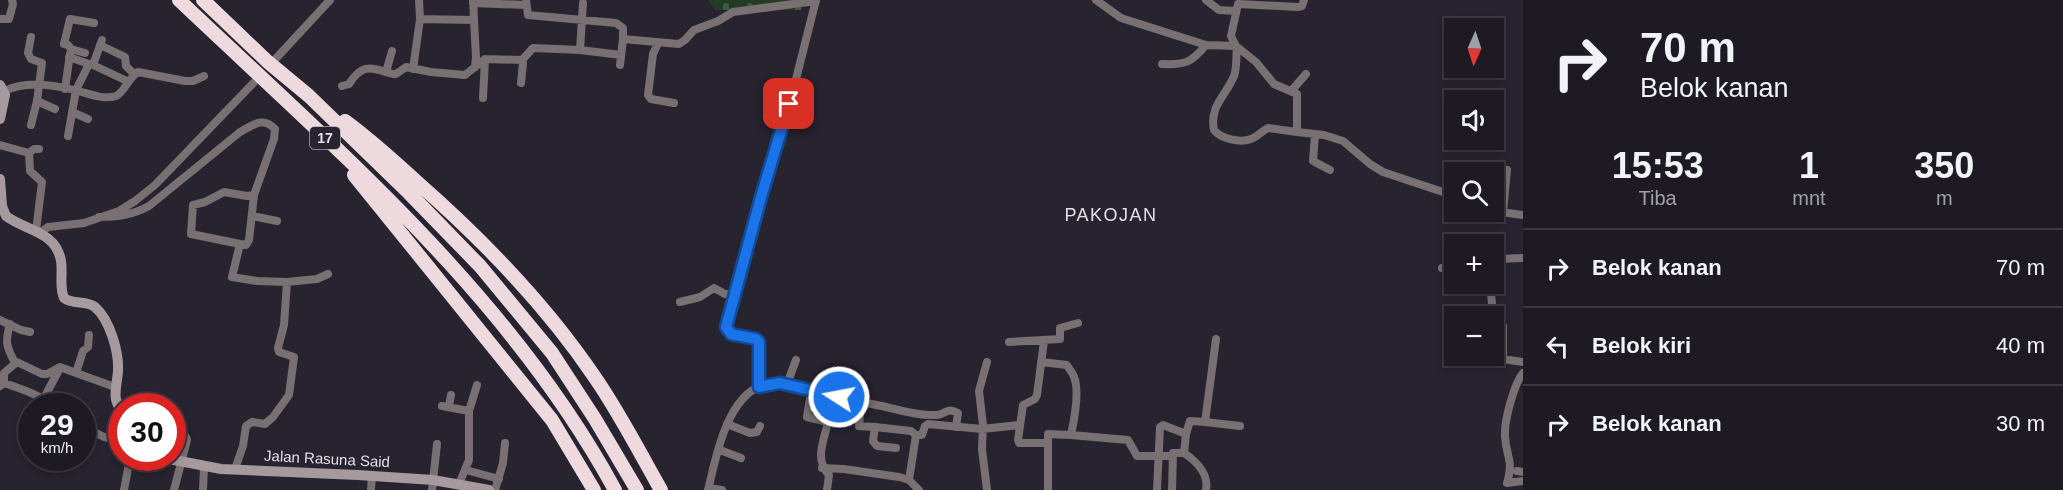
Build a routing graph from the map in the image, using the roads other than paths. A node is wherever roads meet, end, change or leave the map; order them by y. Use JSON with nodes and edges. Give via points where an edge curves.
{"nodes":[{"id":1,"x":12,"y":0,"type":"edge"},
{"id":2,"x":179,"y":0,"type":"edge"},
{"id":3,"x":203,"y":0,"type":"edge"},
{"id":4,"x":330,"y":0,"type":"edge"},
{"id":5,"x":419,"y":0,"type":"edge"},
{"id":6,"x":1096,"y":0,"type":"edge"},
{"id":7,"x":1206,"y":0,"type":"edge"},
{"id":8,"x":1304,"y":0,"type":"edge"},
{"id":9,"x":473,"y":1,"type":"edge"},
{"id":10,"x":816,"y":1,"type":"edge"},
{"id":11,"x":526,"y":2,"type":"edge"},
{"id":12,"x":584,"y":3,"type":"dead end"},
{"id":13,"x":1236,"y":11,"type":"junction"},
{"id":14,"x":0,"y":19,"type":"edge"},
{"id":15,"x":420,"y":19,"type":"junction"},
{"id":16,"x":474,"y":20,"type":"junction"},
{"id":17,"x":584,"y":21,"type":"junction"},
{"id":18,"x":94,"y":23,"type":"dead end"},
{"id":19,"x":31,"y":37,"type":"dead end"},
{"id":20,"x":623,"y":39,"type":"junction"},
{"id":21,"x":658,"y":44,"type":"junction"},
{"id":22,"x":1206,"y":45,"type":"junction"},
{"id":23,"x":1236,"y":46,"type":"junction"},
{"id":24,"x":580,"y":50,"type":"junction"},
{"id":25,"x":392,"y":51,"type":"dead end"},
{"id":26,"x":70,"y":53,"type":"junction"},
{"id":27,"x":85,"y":53,"type":"dead end"},
{"id":28,"x":621,"y":55,"type":"junction"},
{"id":29,"x":485,"y":59,"type":"junction"},
{"id":30,"x":522,"y":60,"type":"junction"},
{"id":31,"x":1162,"y":64,"type":"dead end"},
{"id":32,"x":620,"y":65,"type":"dead end"},
{"id":33,"x":475,"y":67,"type":"junction"},
{"id":34,"x":413,"y":69,"type":"junction"},
{"id":35,"x":386,"y":72,"type":"junction"},
{"id":36,"x":134,"y":74,"type":"junction"},
{"id":37,"x":1306,"y":74,"type":"dead end"},
{"id":38,"x":204,"y":76,"type":"dead end"},
{"id":39,"x":127,"y":81,"type":"junction"},
{"id":40,"x":521,"y":83,"type":"dead end"},
{"id":41,"x":39,"y":85,"type":"junction"},
{"id":42,"x":342,"y":86,"type":"dead end"},
{"id":43,"x":2,"y":88,"type":"edge"},
{"id":44,"x":65,"y":88,"type":"junction"},
{"id":45,"x":76,"y":90,"type":"junction"},
{"id":46,"x":1292,"y":90,"type":"junction"},
{"id":47,"x":309,"y":96,"type":"junction"},
{"id":48,"x":483,"y":98,"type":"dead end"},
{"id":49,"x":37,"y":101,"type":"junction"},
{"id":50,"x":674,"y":103,"type":"dead end"},
{"id":51,"x":55,"y":109,"type":"dead end"},
{"id":52,"x":72,"y":112,"type":"junction"},
{"id":53,"x":0,"y":119,"type":"edge"},
{"id":54,"x":88,"y":119,"type":"dead end"},
{"id":55,"x":31,"y":125,"type":"dead end"},
{"id":56,"x":314,"y":128,"type":"junction"},
{"id":57,"x":1297,"y":132,"type":"junction"},
{"id":58,"x":1315,"y":135,"type":"junction"},
{"id":59,"x":68,"y":136,"type":"dead end"},
{"id":60,"x":0,"y":145,"type":"edge"},
{"id":61,"x":39,"y":149,"type":"dead end"},
{"id":62,"x":29,"y":153,"type":"junction"},
{"id":63,"x":1330,"y":170,"type":"dead end"},
{"id":64,"x":1507,"y":170,"type":"dead end"},
{"id":65,"x":0,"y":179,"type":"edge"},
{"id":66,"x":1444,"y":193,"type":"edge"},
{"id":67,"x":254,"y":195,"type":"junction"},
{"id":68,"x":1504,"y":202,"type":"edge"},
{"id":69,"x":1,"y":206,"type":"edge"},
{"id":70,"x":1504,"y":213,"type":"edge"},
{"id":71,"x":1523,"y":215,"type":"edge"},
{"id":72,"x":252,"y":216,"type":"junction"},
{"id":73,"x":99,"y":217,"type":"junction"},
{"id":74,"x":277,"y":221,"type":"dead end"},
{"id":75,"x":38,"y":232,"type":"junction"},
{"id":76,"x":240,"y":244,"type":"junction"},
{"id":77,"x":1523,"y":258,"type":"edge"},
{"id":78,"x":1504,"y":259,"type":"edge"},
{"id":79,"x":328,"y":274,"type":"dead end"},
{"id":80,"x":287,"y":282,"type":"junction"},
{"id":81,"x":736,"y":295,"type":"junction"},
{"id":82,"x":680,"y":302,"type":"dead end"},
{"id":83,"x":0,"y":320,"type":"edge"},
{"id":84,"x":1078,"y":323,"type":"dead end"},
{"id":85,"x":10,"y":324,"type":"junction"},
{"id":86,"x":30,"y":332,"type":"dead end"},
{"id":87,"x":89,"y":335,"type":"dead end"},
{"id":88,"x":1216,"y":339,"type":"dead end"},
{"id":89,"x":1044,"y":341,"type":"junction"},
{"id":90,"x":1009,"y":342,"type":"dead end"},
{"id":91,"x":1504,"y":358,"type":"edge"},
{"id":92,"x":796,"y":360,"type":"dead end"},
{"id":93,"x":987,"y":362,"type":"dead end"},
{"id":94,"x":1041,"y":362,"type":"junction"},
{"id":95,"x":1523,"y":362,"type":"edge"},
{"id":96,"x":15,"y":363,"type":"junction"},
{"id":97,"x":60,"y":368,"type":"junction"},
{"id":98,"x":76,"y":373,"type":"junction"},
{"id":99,"x":1523,"y":373,"type":"edge"},
{"id":100,"x":2,"y":384,"type":"edge"},
{"id":101,"x":787,"y":384,"type":"junction"},
{"id":102,"x":477,"y":385,"type":"dead end"},
{"id":103,"x":115,"y":387,"type":"junction"},
{"id":104,"x":759,"y":387,"type":"junction"},
{"id":105,"x":811,"y":392,"type":"junction"},
{"id":106,"x":29,"y":393,"type":"edge"},
{"id":107,"x":47,"y":393,"type":"edge"},
{"id":108,"x":115,"y":393,"type":"edge"},
{"id":109,"x":451,"y":395,"type":"dead end"},
{"id":110,"x":861,"y":402,"type":"junction"},
{"id":111,"x":469,"y":411,"type":"junction"},
{"id":112,"x":1205,"y":422,"type":"junction"},
{"id":113,"x":727,"y":424,"type":"junction"},
{"id":114,"x":1019,"y":425,"type":"junction"},
{"id":115,"x":760,"y":426,"type":"dead end"},
{"id":116,"x":956,"y":426,"type":"junction"},
{"id":117,"x":1240,"y":426,"type":"dead end"},
{"id":118,"x":875,"y":427,"type":"junction"},
{"id":119,"x":982,"y":429,"type":"junction"},
{"id":120,"x":1185,"y":434,"type":"junction"},
{"id":121,"x":916,"y":435,"type":"junction"},
{"id":122,"x":1071,"y":435,"type":"junction"},
{"id":123,"x":1048,"y":442,"type":"junction"},
{"id":124,"x":437,"y":444,"type":"dead end"},
{"id":125,"x":505,"y":444,"type":"dead end"},
{"id":126,"x":896,"y":448,"type":"dead end"},
{"id":127,"x":720,"y":450,"type":"junction"},
{"id":128,"x":1184,"y":453,"type":"junction"},
{"id":129,"x":1173,"y":456,"type":"junction"},
{"id":130,"x":1159,"y":457,"type":"junction"},
{"id":131,"x":741,"y":458,"type":"dead end"},
{"id":132,"x":186,"y":462,"type":"edge"},
{"id":133,"x":578,"y":463,"type":"junction"},
{"id":134,"x":204,"y":466,"type":"junction"},
{"id":135,"x":822,"y":468,"type":"junction"},
{"id":136,"x":235,"y":470,"type":"junction"},
{"id":137,"x":466,"y":470,"type":"junction"},
{"id":138,"x":128,"y":471,"type":"edge"},
{"id":139,"x":179,"y":471,"type":"edge"},
{"id":140,"x":372,"y":476,"type":"junction"},
{"id":141,"x":499,"y":479,"type":"junction"},
{"id":142,"x":909,"y":480,"type":"junction"},
{"id":143,"x":1523,"y":481,"type":"edge"},
{"id":144,"x":432,"y":485,"type":"edge"},
{"id":145,"x":454,"y":486,"type":"edge"},
{"id":146,"x":709,"y":489,"type":"edge"},
{"id":147,"x":124,"y":490,"type":"edge"},
{"id":148,"x":174,"y":490,"type":"edge"},
{"id":149,"x":203,"y":490,"type":"edge"},
{"id":150,"x":371,"y":490,"type":"edge"},
{"id":151,"x":489,"y":490,"type":"edge"},
{"id":152,"x":495,"y":490,"type":"edge"},
{"id":153,"x":579,"y":490,"type":"edge"},
{"id":154,"x":594,"y":490,"type":"edge"},
{"id":155,"x":615,"y":490,"type":"edge"},
{"id":156,"x":637,"y":490,"type":"edge"},
{"id":157,"x":662,"y":490,"type":"edge"},
{"id":158,"x":722,"y":490,"type":"edge"},
{"id":159,"x":827,"y":490,"type":"edge"},
{"id":160,"x":919,"y":490,"type":"edge"},
{"id":161,"x":987,"y":490,"type":"edge"},
{"id":162,"x":1048,"y":490,"type":"edge"},
{"id":163,"x":1157,"y":490,"type":"edge"},
{"id":164,"x":1172,"y":490,"type":"edge"},
{"id":165,"x":1206,"y":490,"type":"edge"}],
"edges":[{"from":1,"to":14,"type":"street","via":[[10,18]]},
{"from":2,"to":56,"type":"highway","number":"17"},
{"from":3,"to":47,"type":"highway","number":"17"},
{"from":4,"to":73,"type":"street","via":[[155,184],[135,201]]},
{"from":5,"to":15,"type":"street"},
{"from":6,"to":22,"type":"street","via":[[1121,18]]},
{"from":7,"to":13,"type":"street","via":[[1218,10]]},
{"from":8,"to":13,"type":"street","via":[[1298,7],[1238,4]]},
{"from":9,"to":11,"type":"street"},
{"from":9,"to":16,"type":"street"},
{"from":10,"to":21,"type":"street","via":[[733,12],[694,30],[683,42]]},
{"from":10,"to":81,"type":"street"},
{"from":11,"to":17,"type":"street","via":[[526,13],[530,15]]},
{"from":12,"to":17,"type":"street"},
{"from":13,"to":23,"type":"street","via":[[1231,36]]},
{"from":15,"to":16,"type":"street"},
{"from":15,"to":34,"type":"street"},
{"from":16,"to":33,"type":"street"},
{"from":17,"to":20,"type":"street","via":[[618,24],[624,31]]},
{"from":17,"to":24,"type":"street"},
{"from":18,"to":26,"type":"street","via":[[70,19],[64,44]]},
{"from":19,"to":41,"type":"street","via":[[28,53],[31,59],[42,63]]},
{"from":20,"to":21,"type":"street"},
{"from":20,"to":28,"type":"street"},
{"from":21,"to":50,"type":"street","via":[[648,95]]},
{"from":22,"to":23,"type":"street"},
{"from":22,"to":31,"type":"street","via":[[1190,62]]},
{"from":23,"to":46,"type":"street","via":[[1274,84]]},
{"from":23,"to":57,"type":"street","via":[[1233,76],[1218,102],[1214,130],[1224,138],[1243,140],[1268,128]]},
{"from":24,"to":28,"type":"street"},
{"from":24,"to":30,"type":"street","via":[[534,47]]},
{"from":25,"to":35,"type":"street"},
{"from":26,"to":27,"type":"street"},
{"from":26,"to":44,"type":"street"},
{"from":26,"to":45,"type":"street","via":[[90,64]]},
{"from":28,"to":32,"type":"street"},
{"from":29,"to":30,"type":"street"},
{"from":29,"to":33,"type":"street"},
{"from":29,"to":48,"type":"street"},
{"from":30,"to":40,"type":"street"},
{"from":33,"to":34,"type":"street","via":[[465,75]]},
{"from":34,"to":35,"type":"street","via":[[403,68],[396,74]]},
{"from":35,"to":42,"type":"street","via":[[360,70],[349,84]]},
{"from":36,"to":38,"type":"street","via":[[142,72],[185,81]]},
{"from":36,"to":39,"type":"street"},
{"from":36,"to":39,"type":"street","via":[[126,66],[125,57],[101,43],[93,65]]},
{"from":37,"to":46,"type":"street"},
{"from":39,"to":45,"type":"street","via":[[122,91],[112,96],[93,96]]},
{"from":41,"to":43,"type":"street"},
{"from":41,"to":44,"type":"street"},
{"from":41,"to":49,"type":"street"},
{"from":43,"to":53,"type":"main road"},
{"from":44,"to":45,"type":"street"},
{"from":45,"to":52,"type":"street"},
{"from":46,"to":57,"type":"street","via":[[1298,95]]},
{"from":47,"to":156,"type":"highway","number":"17","via":[[480,266],[552,353]]},
{"from":47,"to":157,"type":"highway","via":[[366,136],[496,257],[597,380]]},
{"from":49,"to":51,"type":"street"},
{"from":49,"to":55,"type":"street"},
{"from":52,"to":54,"type":"street"},
{"from":52,"to":59,"type":"street"},
{"from":56,"to":133,"type":"highway","via":[[552,420]]},
{"from":56,"to":155,"type":"highway","number":"17","via":[[396,204],[465,280],[541,376]]},
{"from":57,"to":58,"type":"street"},
{"from":58,"to":63,"type":"street","via":[[1313,161]]},
{"from":58,"to":66,"type":"street","via":[[1343,141],[1383,172]]},
{"from":60,"to":62,"type":"street"},
{"from":61,"to":62,"type":"street"},
{"from":62,"to":75,"type":"street","via":[[30,171],[42,182],[38,185]]},
{"from":64,"to":68,"type":"street"},
{"from":65,"to":69,"type":"main road"},
{"from":67,"to":72,"type":"street"},
{"from":67,"to":73,"type":"street","via":[[274,139],[275,129],[263,121],[240,132],[150,206],[122,217]]},
{"from":67,"to":76,"type":"street","via":[[224,192],[193,205],[191,234]]},
{"from":69,"to":75,"type":"main road","via":[[10,219]]},
{"from":70,"to":71,"type":"street"},
{"from":72,"to":74,"type":"street"},
{"from":72,"to":76,"type":"street","via":[[249,240],[246,245]]},
{"from":73,"to":75,"type":"street"},
{"from":75,"to":103,"type":"main road","via":[[54,244],[60,256],[64,298],[95,307],[112,336],[118,363]]},
{"from":76,"to":80,"type":"street","via":[[232,277]]},
{"from":77,"to":78,"type":"street"},
{"from":79,"to":80,"type":"street"},
{"from":80,"to":136,"type":"street","via":[[278,348],[294,357],[289,395],[266,424],[252,422],[246,426]]},
{"from":81,"to":82,"type":"street","via":[[714,288]]},
{"from":81,"to":104,"type":"street","via":[[726,327],[731,334],[759,342]]},
{"from":83,"to":85,"type":"street"},
{"from":84,"to":89,"type":"street","via":[[1062,326],[1060,339]]},
{"from":85,"to":86,"type":"street"},
{"from":85,"to":96,"type":"street","via":[[6,340]]},
{"from":87,"to":98,"type":"street"},
{"from":88,"to":112,"type":"street"},
{"from":89,"to":90,"type":"street"},
{"from":89,"to":94,"type":"street"},
{"from":91,"to":95,"type":"street"},
{"from":92,"to":101,"type":"street"},
{"from":93,"to":119,"type":"street","via":[[979,391]]},
{"from":94,"to":114,"type":"street","via":[[1037,395],[1023,405]]},
{"from":94,"to":122,"type":"street","via":[[1067,365],[1073,375],[1076,385]]},
{"from":96,"to":97,"type":"street","via":[[42,374]]},
{"from":96,"to":100,"type":"street","via":[[4,373]]},
{"from":97,"to":98,"type":"street"},
{"from":97,"to":107,"type":"street"},
{"from":98,"to":103,"type":"street"},
{"from":99,"to":143,"type":"street","via":[[1516,381],[1505,433],[1512,467],[1507,483]]},
{"from":100,"to":106,"type":"street"},
{"from":101,"to":104,"type":"street"},
{"from":101,"to":105,"type":"street"},
{"from":102,"to":111,"type":"street"},
{"from":103,"to":108,"type":"main road"},
{"from":104,"to":113,"type":"street","via":[[745,396]]},
{"from":105,"to":110,"type":"street"},
{"from":105,"to":135,"type":"street","via":[[807,417],[828,423],[820,448]]},
{"from":109,"to":111,"type":"street","via":[[446,406]]},
{"from":110,"to":116,"type":"street","via":[[926,414],[951,411],[958,413]]},
{"from":110,"to":118,"type":"street","via":[[859,426]]},
{"from":111,"to":137,"type":"street","via":[[470,453]]},
{"from":112,"to":117,"type":"street"},
{"from":112,"to":120,"type":"street","via":[[1190,421]]},
{"from":113,"to":115,"type":"street","via":[[752,434]]},
{"from":113,"to":127,"type":"street"},
{"from":114,"to":119,"type":"street"},
{"from":114,"to":123,"type":"street","via":[[1019,443]]},
{"from":116,"to":119,"type":"street"},
{"from":116,"to":121,"type":"street","via":[[927,424],[922,434]]},
{"from":118,"to":121,"type":"street"},
{"from":118,"to":126,"type":"street","via":[[875,445]]},
{"from":119,"to":161,"type":"street"},
{"from":120,"to":128,"type":"street"},
{"from":120,"to":130,"type":"street","via":[[1161,426]]},
{"from":121,"to":142,"type":"street"},
{"from":122,"to":123,"type":"street","via":[[1049,432]]},
{"from":122,"to":130,"type":"street","via":[[1128,440],[1137,456]]},
{"from":123,"to":162,"type":"street"},
{"from":124,"to":144,"type":"street"},
{"from":125,"to":141,"type":"street"},
{"from":127,"to":131,"type":"street"},
{"from":127,"to":146,"type":"street"},
{"from":128,"to":129,"type":"street","via":[[1173,452]]},
{"from":128,"to":165,"type":"street","via":[[1203,471]]},
{"from":129,"to":130,"type":"street"},
{"from":129,"to":164,"type":"street"},
{"from":130,"to":163,"type":"street"},
{"from":132,"to":134,"type":"main road","name":"Jalan Rasuna Said"},
{"from":133,"to":153,"type":"highway","via":[[582,481]]},
{"from":133,"to":154,"type":"highway"},
{"from":134,"to":136,"type":"main road","name":"Jalan Rasuna Said"},
{"from":134,"to":149,"type":"street"},
{"from":135,"to":142,"type":"street"},
{"from":135,"to":159,"type":"street","via":[[829,475]]},
{"from":136,"to":140,"type":"main road","name":"Jalan Rasuna Said"},
{"from":137,"to":141,"type":"street"},
{"from":137,"to":145,"type":"street"},
{"from":138,"to":147,"type":"street"},
{"from":139,"to":148,"type":"street"},
{"from":140,"to":144,"type":"main road","name":"Jalan Rasuna Said"},
{"from":140,"to":150,"type":"street"},
{"from":141,"to":152,"type":"street"},
{"from":142,"to":160,"type":"street"},
{"from":144,"to":145,"type":"main road","name":"Jalan Rasuna Said"},
{"from":145,"to":151,"type":"main road","name":"Jalan Rasuna Said"},
{"from":146,"to":158,"type":"street"}]}
